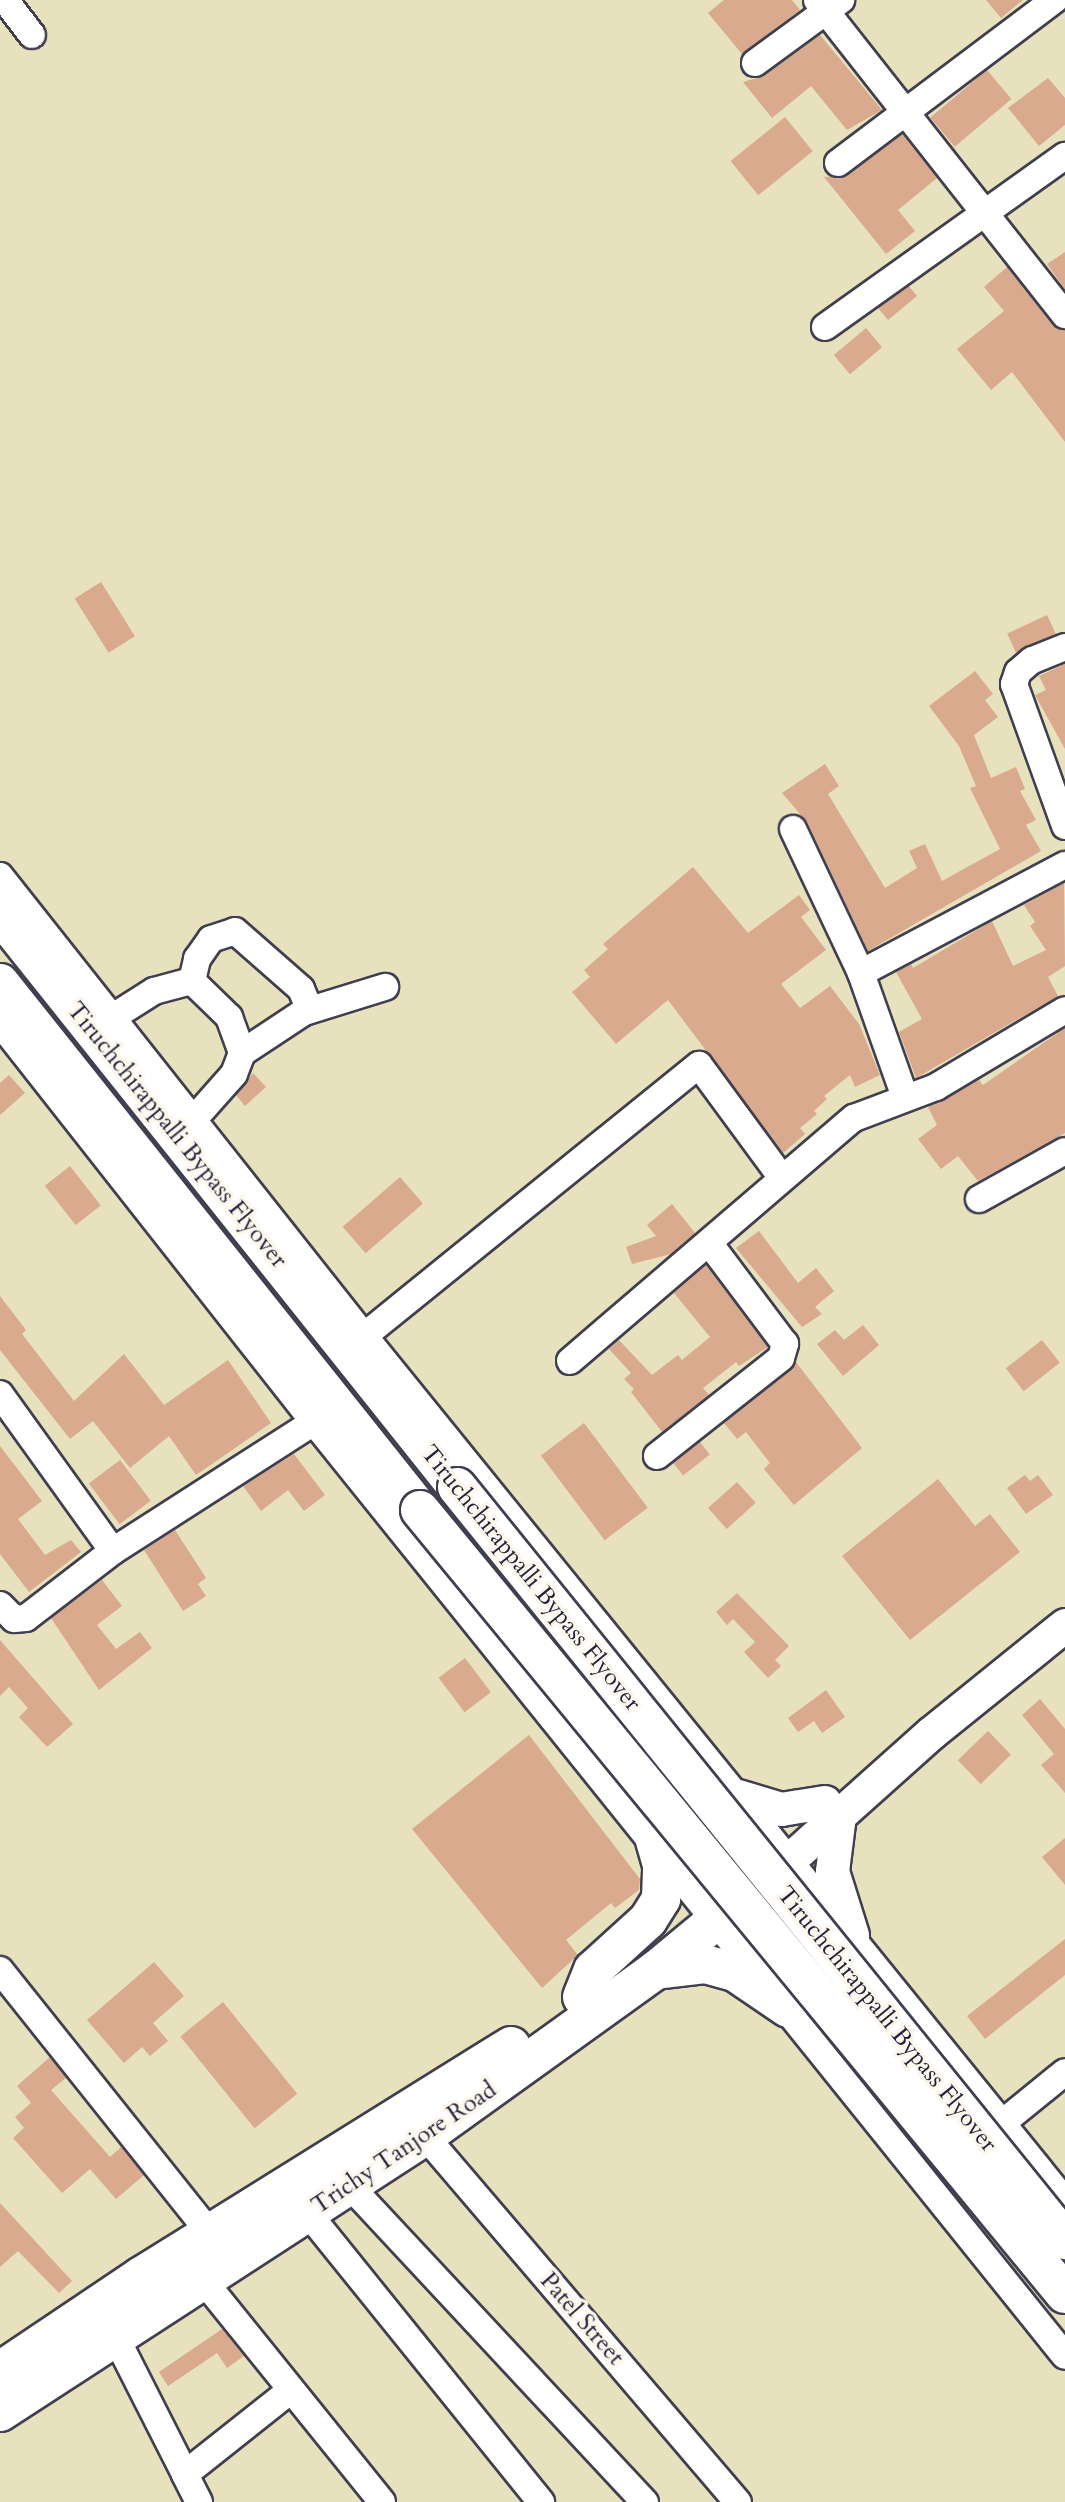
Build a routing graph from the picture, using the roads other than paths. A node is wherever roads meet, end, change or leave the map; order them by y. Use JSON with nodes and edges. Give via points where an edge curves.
{"nodes":[{"id":1,"x":5,"y":0,"type":"edge"},
{"id":2,"x":1054,"y":0,"type":"edge"},
{"id":3,"x":828,"y":4,"type":"edge"},
{"id":4,"x":32,"y":35,"type":"dead end"},
{"id":5,"x":755,"y":63,"type":"dead end"},
{"id":6,"x":908,"y":113,"type":"junction"},
{"id":7,"x":1065,"y":156,"type":"edge"},
{"id":8,"x":838,"y":163,"type":"dead end"},
{"id":9,"x":987,"y":212,"type":"junction"},
{"id":10,"x":1065,"y":315,"type":"edge"},
{"id":11,"x":825,"y":327,"type":"dead end"},
{"id":12,"x":1065,"y":646,"type":"edge"},
{"id":13,"x":1065,"y":826,"type":"edge"},
{"id":14,"x":793,"y":829,"type":"dead end"},
{"id":15,"x":1065,"y":865,"type":"edge"},
{"id":16,"x":0,"y":876,"type":"edge"},
{"id":17,"x":0,"y":914,"type":"edge"},
{"id":18,"x":861,"y":973,"type":"junction"},
{"id":19,"x":192,"y":981,"type":"junction"},
{"id":20,"x":0,"y":983,"type":"edge"},
{"id":21,"x":385,"y":987,"type":"dead end"},
{"id":22,"x":1065,"y":1010,"type":"edge"},
{"id":23,"x":304,"y":1012,"type":"junction"},
{"id":24,"x":113,"y":1017,"type":"junction"},
{"id":25,"x":0,"y":1023,"type":"edge"},
{"id":26,"x":242,"y":1053,"type":"junction"},
{"id":27,"x":905,"y":1097,"type":"junction"},
{"id":28,"x":195,"y":1118,"type":"junction"},
{"id":29,"x":1065,"y":1151,"type":"edge"},
{"id":30,"x":782,"y":1178,"type":"junction"},
{"id":31,"x":979,"y":1199,"type":"dead end"},
{"id":32,"x":710,"y":1244,"type":"junction"},
{"id":33,"x":364,"y":1336,"type":"junction"},
{"id":34,"x":570,"y":1361,"type":"dead end"},
{"id":35,"x":0,"y":1394,"type":"edge"},
{"id":36,"x":314,"y":1422,"type":"junction"},
{"id":37,"x":657,"y":1456,"type":"dead end"},
{"id":38,"x":113,"y":1552,"type":"junction"},
{"id":39,"x":0,"y":1605,"type":"edge"},
{"id":40,"x":1065,"y":1625,"type":"edge"},
{"id":41,"x":738,"y":1796,"type":"junction"},
{"id":42,"x":832,"y":1809,"type":"junction"},
{"id":43,"x":655,"y":1841,"type":"junction"},
{"id":44,"x":782,"y":1850,"type":"junction"},
{"id":45,"x":710,"y":1909,"type":"junction"},
{"id":46,"x":852,"y":1935,"type":"junction"},
{"id":47,"x":0,"y":1970,"type":"edge"},
{"id":48,"x":656,"y":1970,"type":"junction"},
{"id":49,"x":582,"y":1997,"type":"junction"},
{"id":50,"x":789,"y":2008,"type":"junction"},
{"id":51,"x":1065,"y":2072,"type":"edge"},
{"id":52,"x":1001,"y":2124,"type":"junction"},
{"id":53,"x":425,"y":2136,"type":"junction"},
{"id":54,"x":349,"y":2185,"type":"junction"},
{"id":55,"x":1065,"y":2202,"type":"edge"},
{"id":56,"x":307,"y":2212,"type":"junction"},
{"id":57,"x":211,"y":2234,"type":"junction"},
{"id":58,"x":1065,"y":2240,"type":"edge"},
{"id":59,"x":203,"y":2280,"type":"junction"},
{"id":60,"x":1065,"y":2294,"type":"edge"},
{"id":61,"x":116,"y":2338,"type":"junction"},
{"id":62,"x":1065,"y":2356,"type":"edge"},
{"id":63,"x":0,"y":2371,"type":"edge"},
{"id":64,"x":291,"y":2390,"type":"junction"},
{"id":65,"x":0,"y":2412,"type":"edge"},
{"id":66,"x":185,"y":2473,"type":"junction"},
{"id":67,"x":195,"y":2501,"type":"edge"},
{"id":68,"x":382,"y":2502,"type":"edge"},
{"id":69,"x":541,"y":2502,"type":"edge"},
{"id":70,"x":645,"y":2502,"type":"edge"},
{"id":71,"x":738,"y":2502,"type":"edge"}],
"edges":[{"from":1,"to":4,"type":"street"},
{"from":2,"to":6,"type":"street"},
{"from":3,"to":5,"type":"street"},
{"from":3,"to":6,"type":"street"},
{"from":6,"to":8,"type":"street"},
{"from":6,"to":9,"type":"street"},
{"from":7,"to":9,"type":"street"},
{"from":9,"to":10,"type":"street"},
{"from":9,"to":11,"type":"street"},
{"from":12,"to":13,"type":"street","via":[[1032,660],[1018,672],[1014,684]]},
{"from":14,"to":18,"type":"street"},
{"from":15,"to":18,"type":"street"},
{"from":16,"to":24,"type":"street"},
{"from":17,"to":58,"type":"highway","name":"Tiruchchirappalli Bypass Flyover","bridge":true},
{"from":18,"to":27,"type":"street"},
{"from":19,"to":23,"type":"street","via":[[197,958],[211,939],[235,931],[301,989],[307,1003]]},
{"from":19,"to":24,"type":"street","via":[[154,991]]},
{"from":19,"to":26,"type":"street","via":[[229,1017]]},
{"from":20,"to":60,"type":"highway","name":"Tiruchchirappalli Bypass Flyover","bridge":true,"via":[[420,1510]]},
{"from":21,"to":23,"type":"street"},
{"from":22,"to":27,"type":"street","via":[[936,1087]]},
{"from":23,"to":26,"type":"street"},
{"from":24,"to":28,"type":"street"},
{"from":25,"to":36,"type":"street"},
{"from":26,"to":28,"type":"street","via":[[234,1074]]},
{"from":27,"to":30,"type":"street","via":[[854,1118]]},
{"from":28,"to":33,"type":"street"},
{"from":29,"to":31,"type":"street"},
{"from":30,"to":32,"type":"street"},
{"from":30,"to":33,"type":"street","via":[[699,1065]]},
{"from":32,"to":34,"type":"street"},
{"from":32,"to":37,"type":"street","via":[[785,1344],[781,1357]]},
{"from":33,"to":41,"type":"street"},
{"from":35,"to":38,"type":"street"},
{"from":36,"to":38,"type":"street"},
{"from":36,"to":43,"type":"street"},
{"from":38,"to":39,"type":"street","via":[[26,1618],[14,1619]]},
{"from":40,"to":42,"type":"main road"},
{"from":41,"to":42,"type":"main road","via":[[781,1809]]},
{"from":41,"to":44,"type":"street"},
{"from":42,"to":44,"type":"main road"},
{"from":42,"to":46,"type":"main road","via":[[832,1871]]},
{"from":43,"to":45,"type":"street"},
{"from":43,"to":49,"type":"highway","via":[[662,1866],[661,1899],[648,1920],[593,1970]]},
{"from":44,"to":45,"type":"highway","name":"Trichy Tanjore Road"},
{"from":44,"to":46,"type":"street"},
{"from":45,"to":48,"type":"highway","name":"Trichy Tanjore Road"},
{"from":45,"to":49,"type":"highway","name":"Trichy Tanjore Road"},
{"from":45,"to":50,"type":"street"},
{"from":46,"to":52,"type":"street"},
{"from":47,"to":57,"type":"street"},
{"from":48,"to":50,"type":"highway","via":[[705,1964],[735,1972]]},
{"from":48,"to":53,"type":"highway","name":"Trichy Tanjore Road"},
{"from":49,"to":57,"type":"highway","name":"Trichy Tanjore Road","via":[[520,2041]]},
{"from":50,"to":62,"type":"street"},
{"from":51,"to":52,"type":"street"},
{"from":52,"to":55,"type":"street"},
{"from":53,"to":54,"type":"highway","name":"Trichy Tanjore Road"},
{"from":53,"to":71,"type":"street","name":"Patel Street"},
{"from":54,"to":56,"type":"highway","name":"Trichy Tanjore Road"},
{"from":54,"to":70,"type":"street"},
{"from":56,"to":59,"type":"highway","name":"Trichy Tanjore Road"},
{"from":56,"to":69,"type":"street"},
{"from":57,"to":63,"type":"highway","name":"Trichy Tanjore Road"},
{"from":59,"to":61,"type":"highway","name":"Trichy Tanjore Road"},
{"from":59,"to":64,"type":"street"},
{"from":61,"to":65,"type":"highway","name":"Trichy Tanjore Road"},
{"from":61,"to":66,"type":"street"},
{"from":64,"to":66,"type":"street"},
{"from":64,"to":68,"type":"street"},
{"from":66,"to":67,"type":"street"}]}
